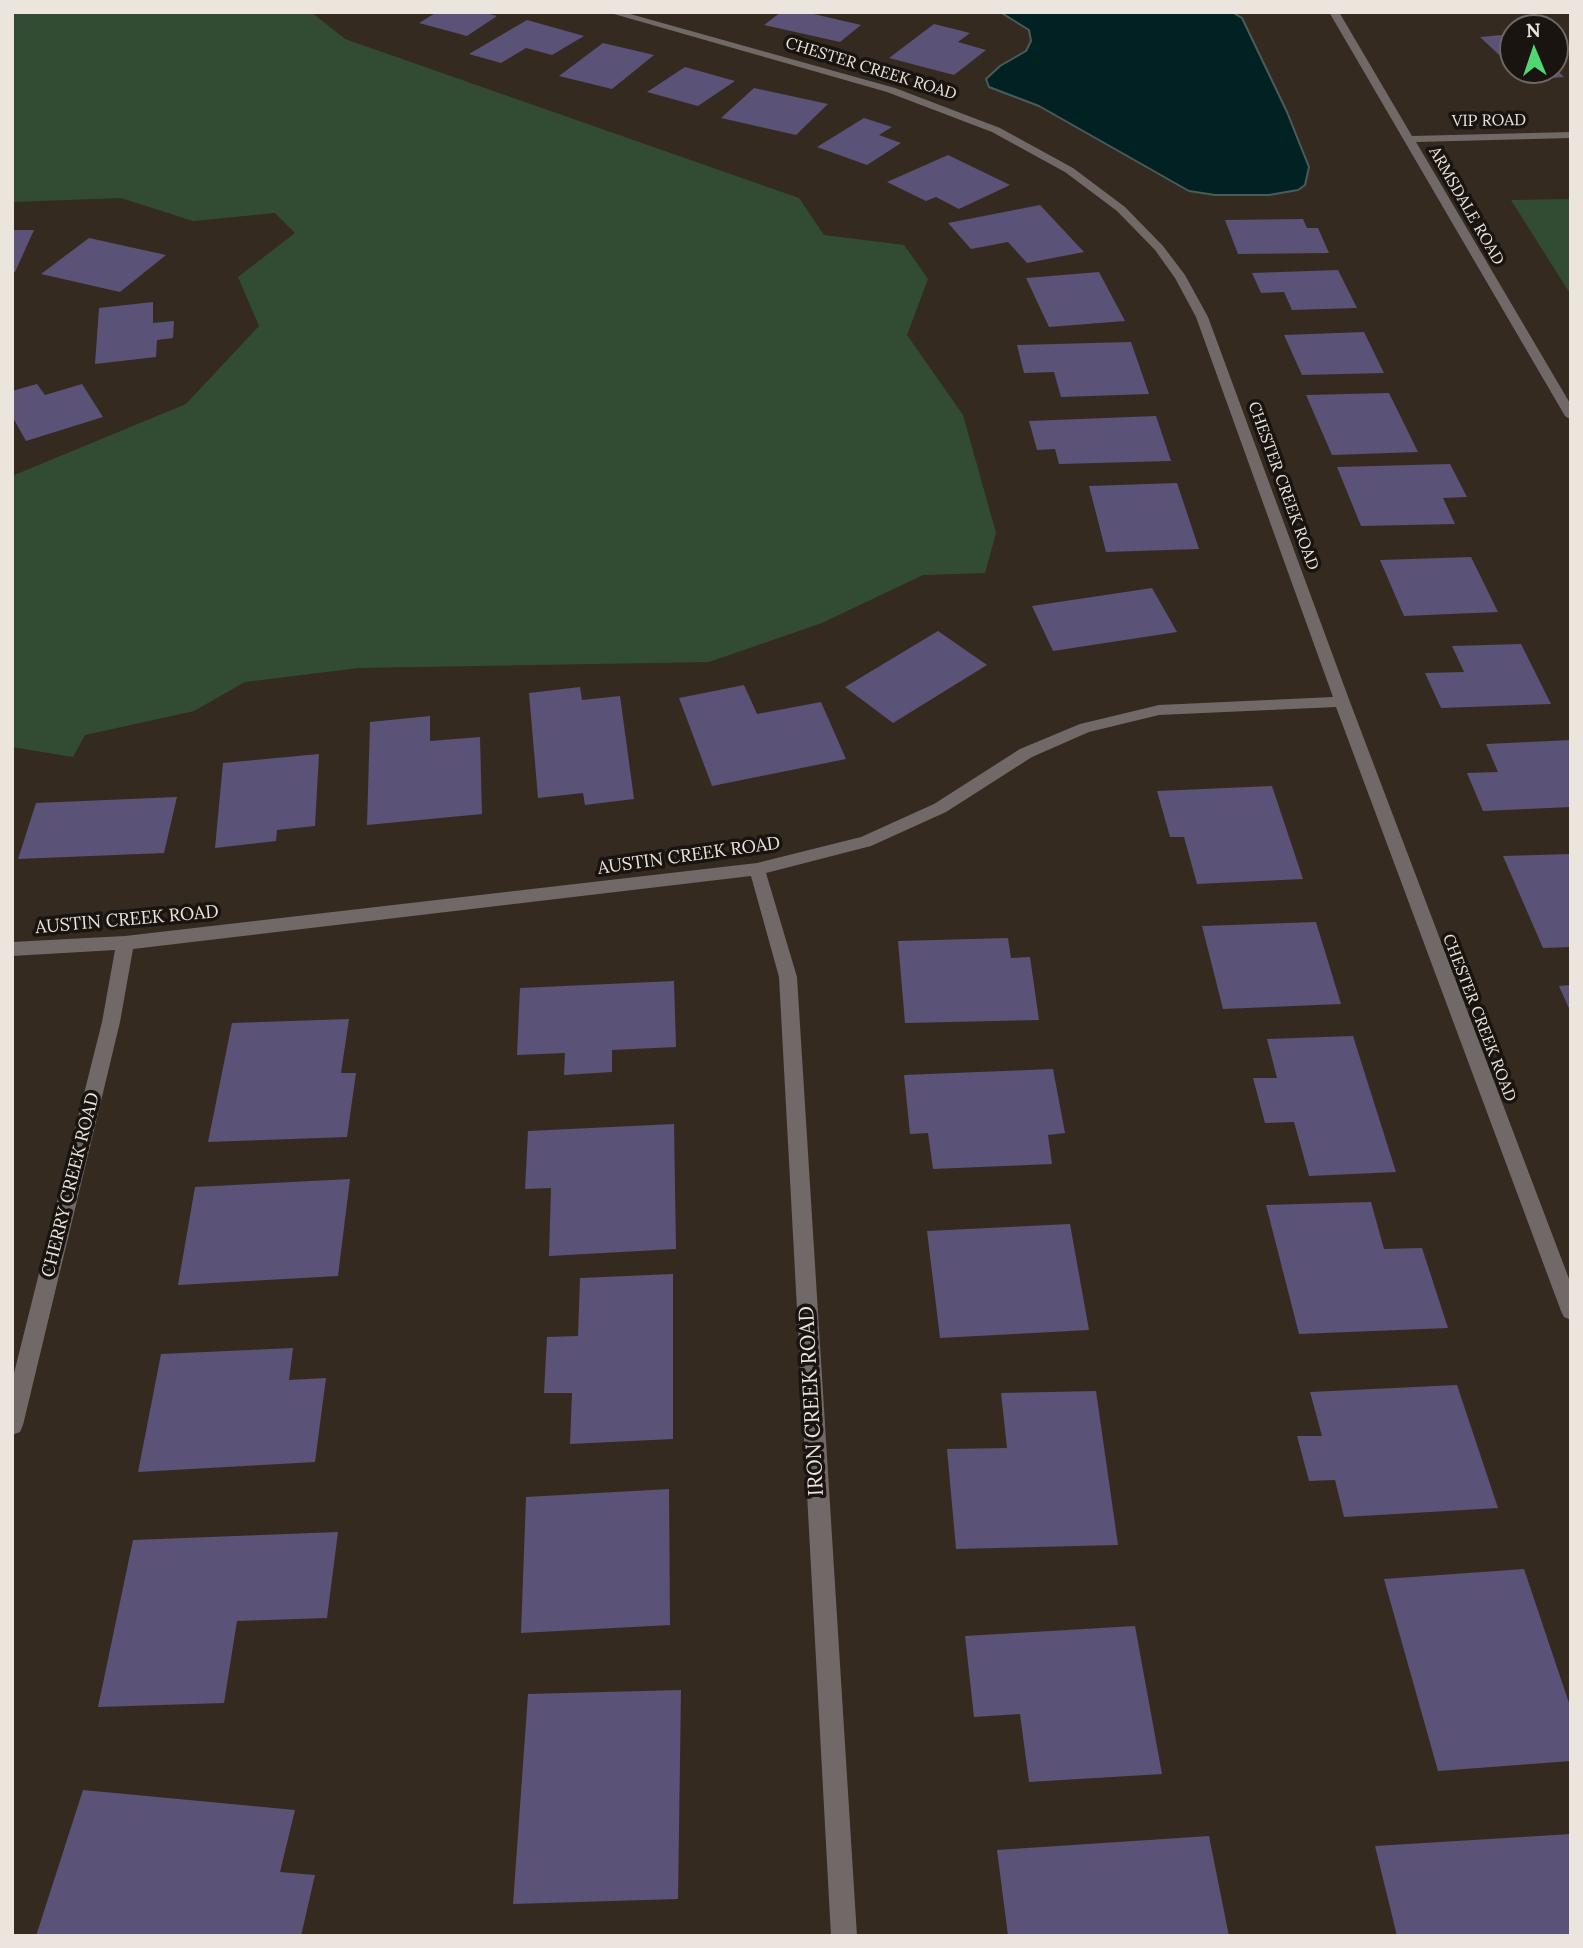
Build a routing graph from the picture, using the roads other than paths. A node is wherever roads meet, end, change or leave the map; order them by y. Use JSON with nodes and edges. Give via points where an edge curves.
{"nodes":[{"id":1,"x":612,"y":12,"type":"edge"},
{"id":2,"x":1334,"y":12,"type":"edge"},
{"id":3,"x":1571,"y":135,"type":"edge"},
{"id":4,"x":1408,"y":139,"type":"junction"},
{"id":5,"x":1571,"y":416,"type":"edge"},
{"id":6,"x":1342,"y":702,"type":"junction"},
{"id":7,"x":757,"y":869,"type":"junction"},
{"id":8,"x":125,"y":943,"type":"junction"},
{"id":9,"x":12,"y":949,"type":"edge"},
{"id":10,"x":1571,"y":1311,"type":"edge"},
{"id":11,"x":12,"y":1425,"type":"edge"},
{"id":12,"x":844,"y":1936,"type":"edge"}],
"edges":[{"from":1,"to":6,"type":"street","name":"CHESTER CREEK ROAD","via":[[939,106],[996,130],[1069,170],[1121,209],[1181,277],[1202,317]]},
{"from":2,"to":4,"type":"street","name":"ARMSDALE ROAD"},
{"from":3,"to":4,"type":"street","name":"VIP ROAD"},
{"from":4,"to":5,"type":"street","name":"ARMSDALE ROAD"},
{"from":6,"to":7,"type":"street","name":"AUSTIN CREEK ROAD","via":[[1159,710],[1085,728],[1026,753],[940,808],[865,842]]},
{"from":6,"to":10,"type":"street","name":"CHESTER CREEK ROAD"},
{"from":7,"to":8,"type":"street","name":"AUSTIN CREEK ROAD"},
{"from":7,"to":12,"type":"street","name":"IRON CREEK ROAD","via":[[788,977]]},
{"from":8,"to":9,"type":"street","name":"AUSTIN CREEK ROAD"},
{"from":8,"to":11,"type":"street","name":"CHERRY CREEK ROAD","via":[[111,1022]]}]}
